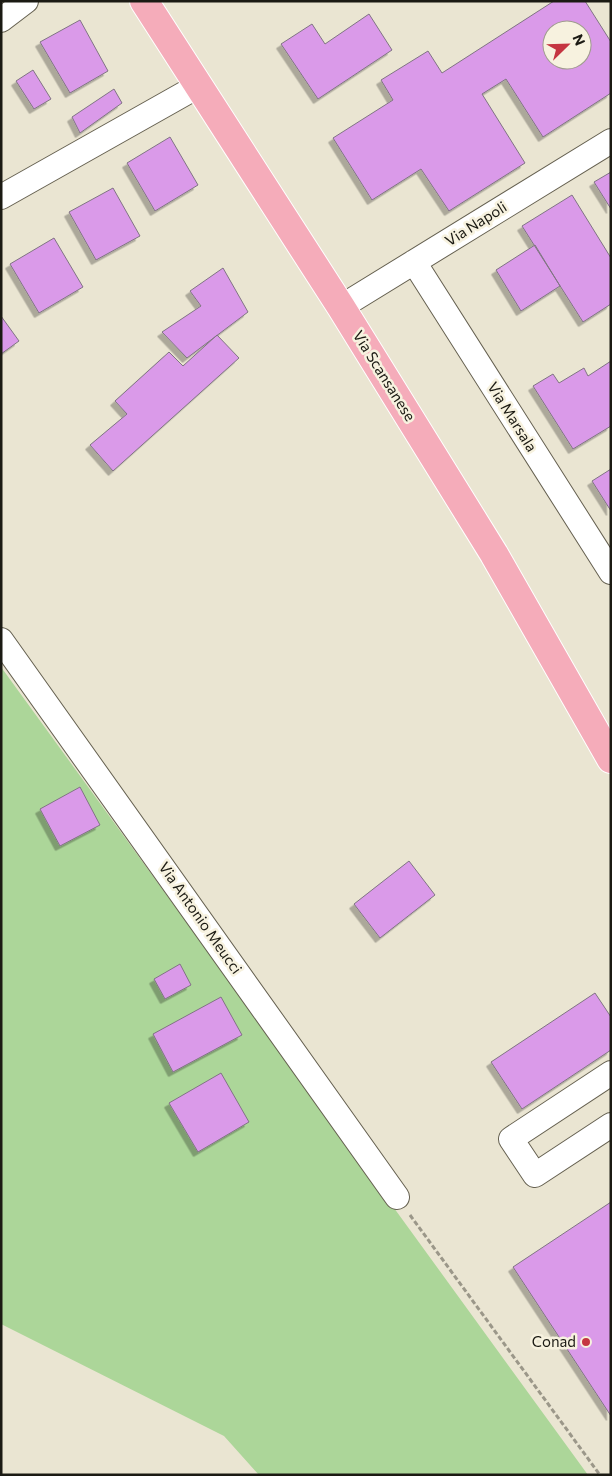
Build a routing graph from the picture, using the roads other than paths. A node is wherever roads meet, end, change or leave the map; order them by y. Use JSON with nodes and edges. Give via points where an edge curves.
{"nodes":[{"id":1,"x":26,"y":1,"type":"edge"},
{"id":2,"x":144,"y":1,"type":"edge"},
{"id":3,"x":1,"y":20,"type":"edge"},
{"id":4,"x":198,"y":86,"type":"junction"},
{"id":5,"x":611,"y":141,"type":"edge"},
{"id":6,"x":1,"y":197,"type":"edge"},
{"id":7,"x":414,"y":262,"type":"junction"},
{"id":8,"x":341,"y":307,"type":"junction"},
{"id":9,"x":611,"y":572,"type":"edge"},
{"id":10,"x":1,"y":640,"type":"edge"},
{"id":11,"x":611,"y":759,"type":"edge"},
{"id":12,"x":611,"y":1073,"type":"edge"},
{"id":13,"x":611,"y":1125,"type":"edge"},
{"id":14,"x":397,"y":1197,"type":"road end"}],
"edges":[{"from":1,"to":3,"type":"street"},
{"from":2,"to":4,"type":"main road","name":"Via Scansanese"},
{"from":4,"to":6,"type":"street"},
{"from":4,"to":8,"type":"main road","name":"Via Scansanese"},
{"from":5,"to":7,"type":"street","name":"Via Napoli"},
{"from":7,"to":8,"type":"street","name":"Via Napoli"},
{"from":7,"to":9,"type":"street","name":"Via Marsala"},
{"from":8,"to":11,"type":"main road","name":"Via Scansanese","via":[[494,554]]},
{"from":10,"to":14,"type":"street","name":"Via Antonio Meucci"},
{"from":12,"to":13,"type":"street","via":[[511,1139],[535,1175]]}]}
